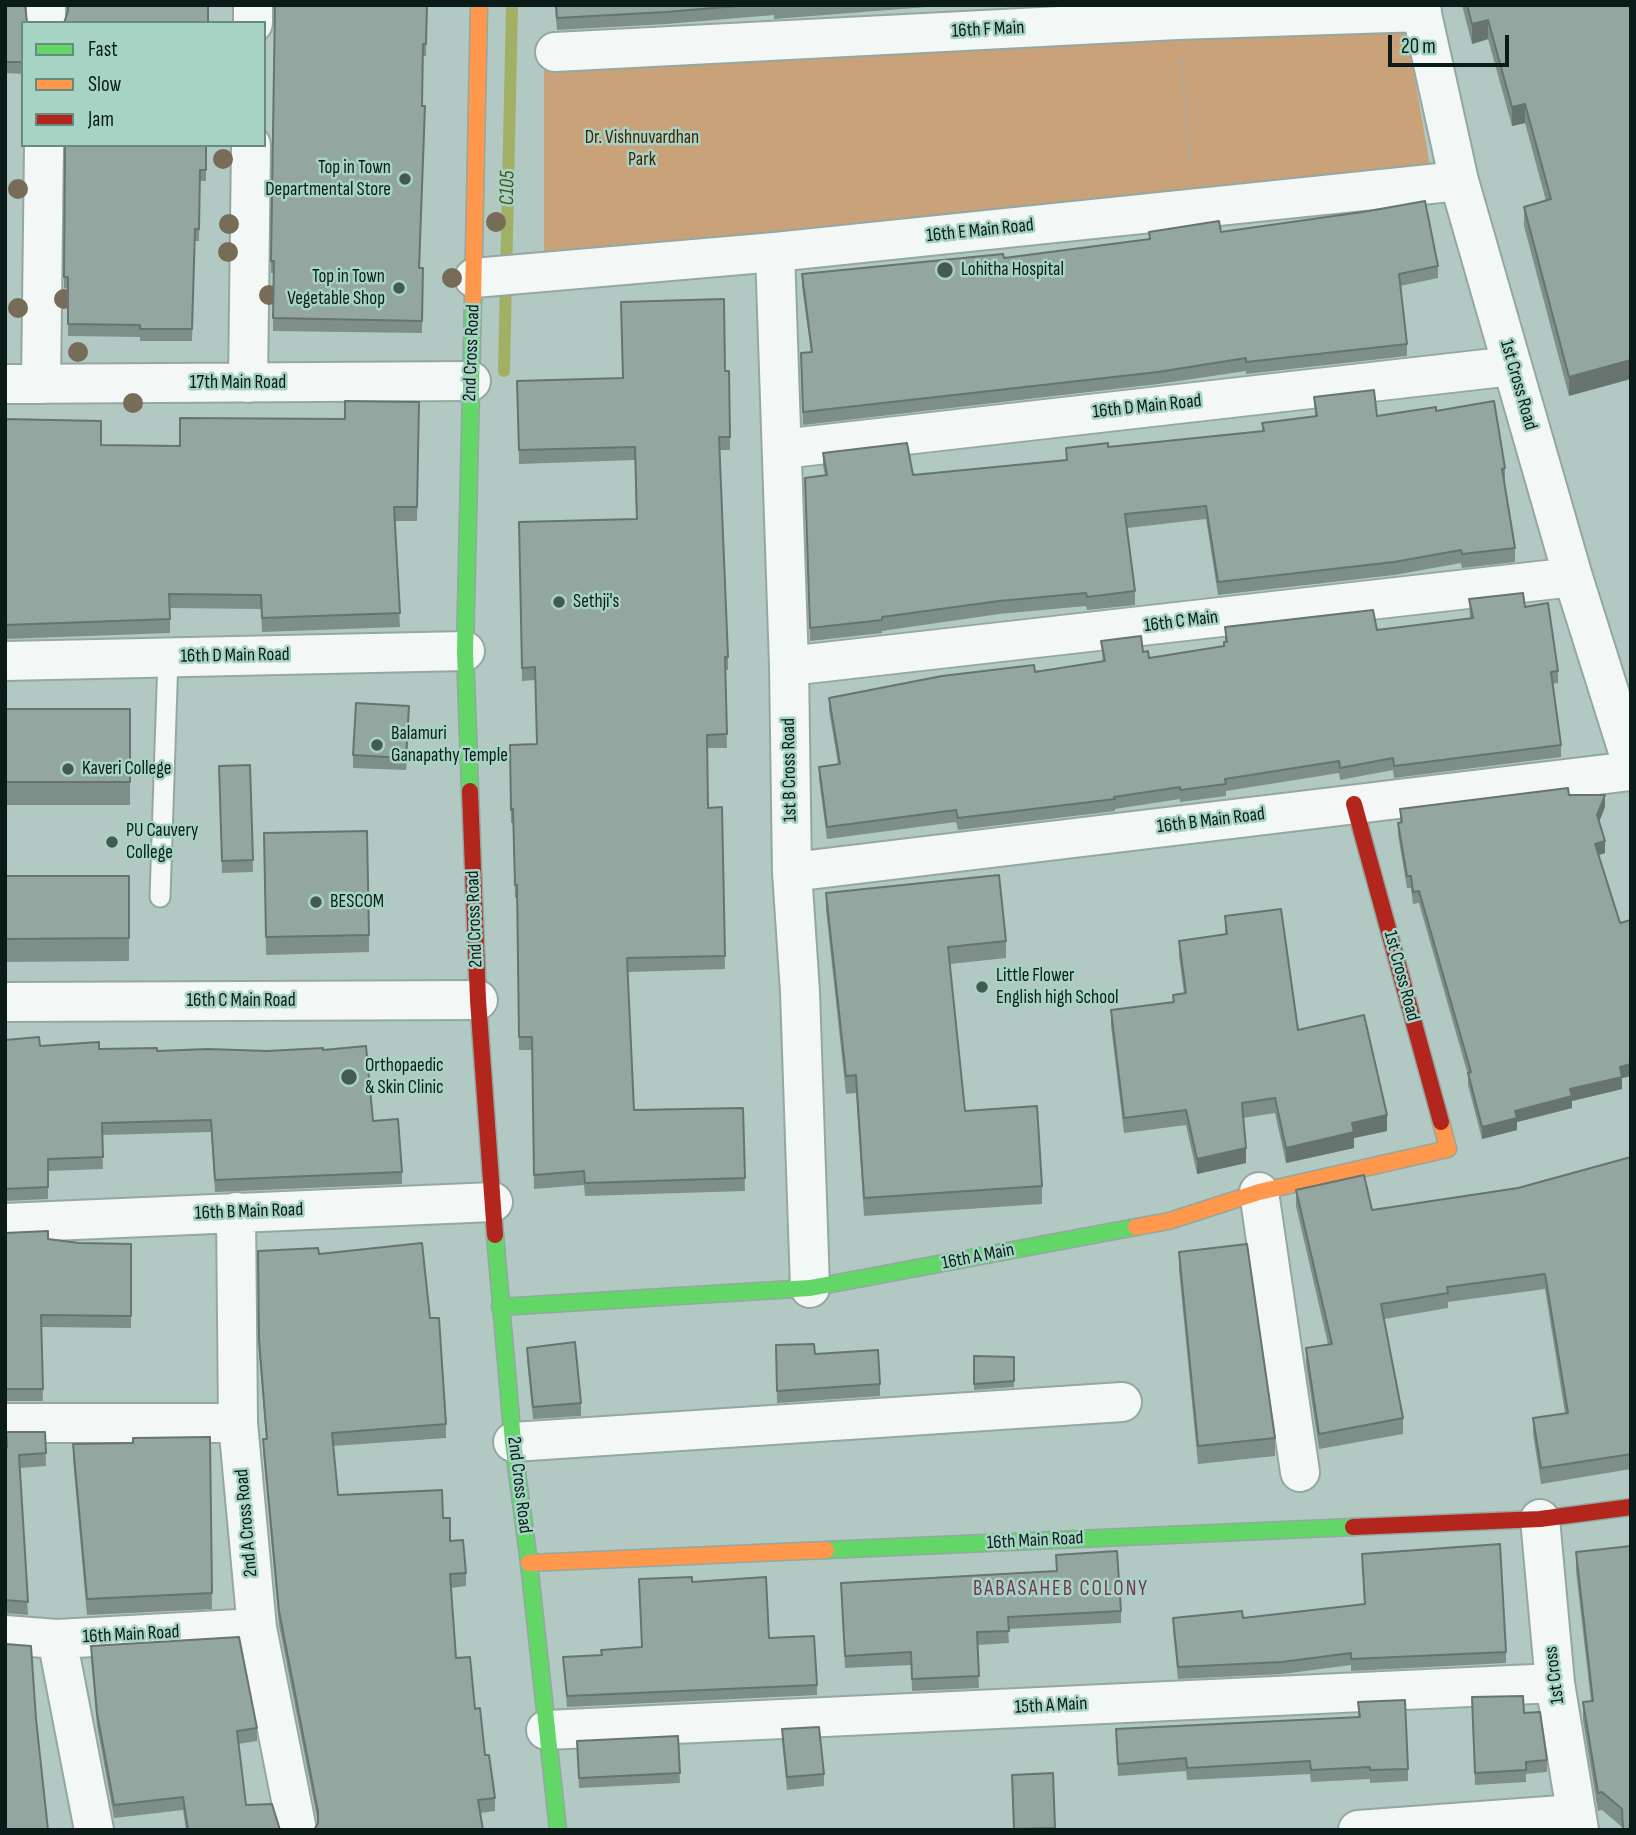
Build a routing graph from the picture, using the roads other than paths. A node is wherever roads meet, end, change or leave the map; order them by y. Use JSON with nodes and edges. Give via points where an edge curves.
{"nodes":[{"id":1,"x":479,"y":5,"type":"edge"},
{"id":2,"x":1421,"y":9,"type":"edge"},
{"id":3,"x":555,"y":52,"type":"dead end"},
{"id":4,"x":44,"y":147,"type":"edge"},
{"id":5,"x":251,"y":147,"type":"edge"},
{"id":6,"x":1459,"y":181,"type":"junction"},
{"id":7,"x":775,"y":252,"type":"junction"},
{"id":8,"x":487,"y":276,"type":"junction"},
{"id":9,"x":1512,"y":366,"type":"junction"},
{"id":10,"x":471,"y":381,"type":"junction"},
{"id":11,"x":248,"y":383,"type":"junction"},
{"id":12,"x":23,"y":384,"type":"edge"},
{"id":13,"x":782,"y":449,"type":"junction"},
{"id":14,"x":1573,"y":577,"type":"junction"},
{"id":15,"x":465,"y":651,"type":"junction"},
{"id":16,"x":168,"y":657,"type":"junction"},
{"id":17,"x":5,"y":661,"type":"edge"},
{"id":18,"x":789,"y":666,"type":"junction"},
{"id":19,"x":1631,"y":761,"type":"edge"},
{"id":20,"x":1631,"y":771,"type":"edge"},
{"id":21,"x":1354,"y":804,"type":"junction"},
{"id":22,"x":792,"y":872,"type":"junction"},
{"id":23,"x":160,"y":897,"type":"dead end"},
{"id":24,"x":478,"y":1000,"type":"junction"},
{"id":25,"x":5,"y":1002,"type":"edge"},
{"id":26,"x":1448,"y":1149,"type":"joint"},
{"id":27,"x":1259,"y":1192,"type":"junction"},
{"id":28,"x":493,"y":1202,"type":"junction"},
{"id":29,"x":236,"y":1212,"type":"junction"},
{"id":30,"x":5,"y":1223,"type":"edge"},
{"id":31,"x":810,"y":1288,"type":"junction"},
{"id":32,"x":500,"y":1307,"type":"junction"},
{"id":33,"x":1122,"y":1402,"type":"dead end"},
{"id":34,"x":5,"y":1423,"type":"edge"},
{"id":35,"x":238,"y":1423,"type":"junction"},
{"id":36,"x":513,"y":1442,"type":"junction"},
{"id":37,"x":1300,"y":1472,"type":"dead end"},
{"id":38,"x":1631,"y":1507,"type":"edge"},
{"id":39,"x":1541,"y":1519,"type":"junction"},
{"id":40,"x":529,"y":1563,"type":"junction"},
{"id":41,"x":257,"y":1628,"type":"junction"},
{"id":42,"x":5,"y":1635,"type":"edge"},
{"id":43,"x":57,"y":1639,"type":"junction"},
{"id":44,"x":1555,"y":1683,"type":"junction"},
{"id":45,"x":546,"y":1730,"type":"junction"},
{"id":46,"x":1577,"y":1822,"type":"edge"},
{"id":47,"x":94,"y":1830,"type":"edge"},
{"id":48,"x":298,"y":1830,"type":"edge"},
{"id":49,"x":558,"y":1830,"type":"edge"},
{"id":50,"x":1359,"y":1830,"type":"edge"}],
"edges":[{"from":1,"to":8,"type":"street","name":"2nd Cross Road"},
{"from":2,"to":3,"type":"street","name":"16th F Main"},
{"from":2,"to":6,"type":"street","name":"1st Cross Road"},
{"from":4,"to":12,"type":"street"},
{"from":5,"to":11,"type":"street"},
{"from":6,"to":7,"type":"street","name":"16th E Main Road"},
{"from":6,"to":9,"type":"street","name":"1st Cross Road"},
{"from":7,"to":8,"type":"street","name":"16th E Main Road"},
{"from":7,"to":13,"type":"street","name":"1st B Cross Road"},
{"from":8,"to":10,"type":"street","name":"2nd Cross Road"},
{"from":9,"to":13,"type":"street","name":"16th D Main Road"},
{"from":9,"to":14,"type":"street","name":"1st Cross Road"},
{"from":10,"to":11,"type":"street","name":"17th Main Road"},
{"from":10,"to":15,"type":"street","name":"2nd Cross Road"},
{"from":11,"to":12,"type":"street","name":"17th Main Road"},
{"from":13,"to":18,"type":"street","name":"1st B Cross Road"},
{"from":14,"to":18,"type":"street","name":"16th C Main"},
{"from":14,"to":19,"type":"street","name":"1st Cross Road"},
{"from":15,"to":16,"type":"street","name":"16th D Main Road"},
{"from":15,"to":24,"type":"street","name":"2nd Cross Road"},
{"from":16,"to":17,"type":"street","name":"16th D Main Road"},
{"from":16,"to":23,"type":"lane"},
{"from":18,"to":22,"type":"street","name":"1st B Cross Road"},
{"from":20,"to":21,"type":"street","name":"16th B Main Road"},
{"from":21,"to":22,"type":"street","name":"16th B Main Road"},
{"from":21,"to":26,"type":"street","name":"1st Cross Road"},
{"from":22,"to":31,"type":"street","name":"1st B Cross Road"},
{"from":24,"to":25,"type":"street","name":"16th C Main Road"},
{"from":24,"to":28,"type":"street","name":"2nd Cross Road"},
{"from":26,"to":27,"type":"street","name":"16th A Main"},
{"from":27,"to":31,"type":"street","name":"16th A Main","via":[[1169,1221]]},
{"from":27,"to":37,"type":"street"},
{"from":28,"to":29,"type":"street","name":"16th B Main Road"},
{"from":28,"to":32,"type":"street","name":"2nd Cross Road"},
{"from":29,"to":30,"type":"street","name":"16th B Main Road"},
{"from":29,"to":35,"type":"street","name":"2nd A Cross Road"},
{"from":31,"to":32,"type":"street","name":"16th A Main"},
{"from":32,"to":36,"type":"street","name":"2nd Cross Road"},
{"from":33,"to":36,"type":"street"},
{"from":34,"to":35,"type":"street"},
{"from":35,"to":41,"type":"street","name":"2nd A Cross Road"},
{"from":36,"to":40,"type":"street","name":"2nd Cross Road"},
{"from":38,"to":39,"type":"street","name":"16th Main Road"},
{"from":39,"to":40,"type":"street","name":"16th Main Road"},
{"from":39,"to":44,"type":"street","name":"1st Cross"},
{"from":40,"to":45,"type":"street","name":"2nd Cross Road"},
{"from":41,"to":43,"type":"street","name":"16th Main Road"},
{"from":41,"to":48,"type":"street","name":"2nd A Cross Road"},
{"from":42,"to":43,"type":"street","name":"16th Main Road"},
{"from":43,"to":47,"type":"street"},
{"from":44,"to":45,"type":"street","name":"15th A Main"},
{"from":44,"to":46,"type":"street","name":"1st Cross"},
{"from":45,"to":49,"type":"street","name":"2nd Cross Road"},
{"from":46,"to":50,"type":"street"}]}
